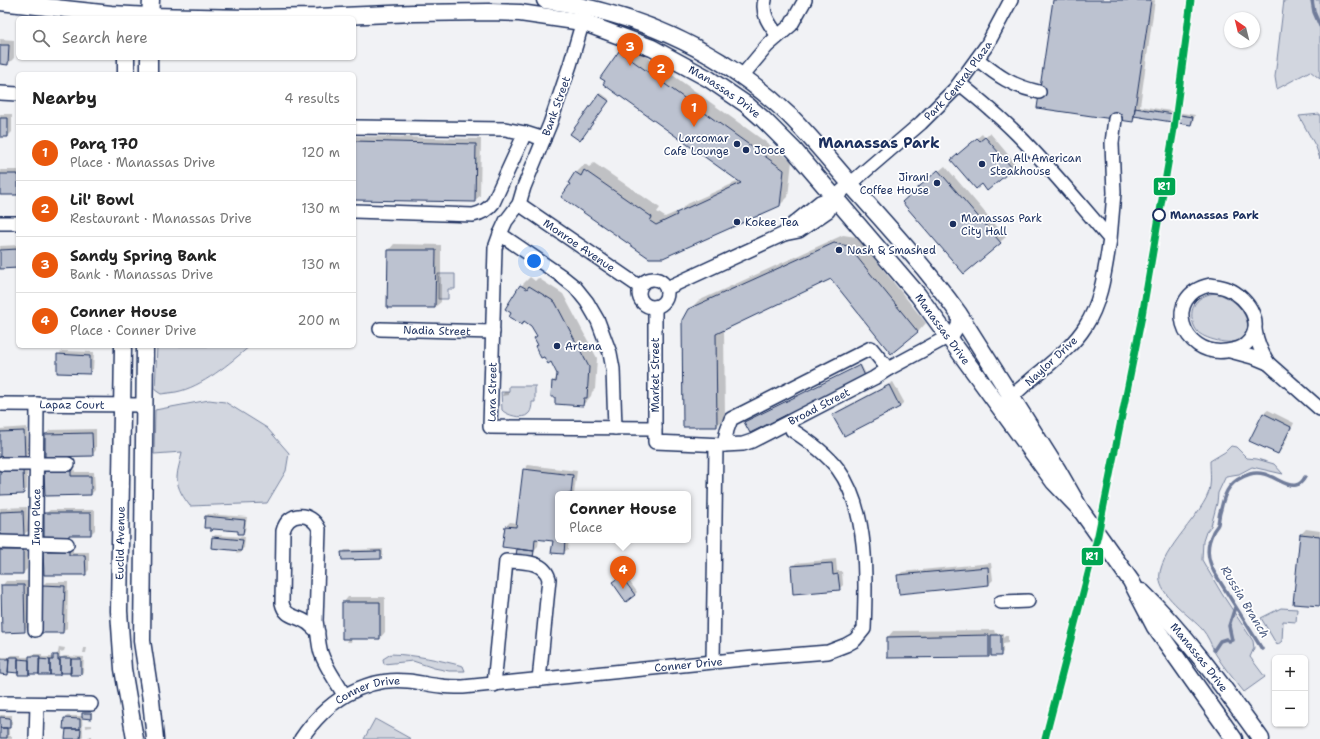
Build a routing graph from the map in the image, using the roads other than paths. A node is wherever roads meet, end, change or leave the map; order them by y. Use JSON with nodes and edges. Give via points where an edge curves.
{"nodes":[{"id":1,"x":545,"y":0,"type":"edge"},
{"id":2,"x":765,"y":0,"type":"edge"},
{"id":3,"x":805,"y":0,"type":"edge"},
{"id":4,"x":1011,"y":0,"type":"edge"},
{"id":5,"x":0,"y":2,"type":"edge"},
{"id":6,"x":587,"y":7,"type":"junction"},
{"id":7,"x":126,"y":11,"type":"edge"},
{"id":8,"x":150,"y":11,"type":"edge"},
{"id":9,"x":219,"y":16,"type":"edge"},
{"id":10,"x":328,"y":16,"type":"edge"},
{"id":11,"x":582,"y":22,"type":"junction"},
{"id":12,"x":778,"y":36,"type":"junction"},
{"id":13,"x":977,"y":59,"type":"junction"},
{"id":14,"x":126,"y":60,"type":"edge"},
{"id":15,"x":149,"y":60,"type":"edge"},
{"id":16,"x":680,"y":62,"type":"junction"},
{"id":17,"x":126,"y":72,"type":"edge"},
{"id":18,"x":148,"y":72,"type":"edge"},
{"id":19,"x":742,"y":76,"type":"junction"},
{"id":20,"x":960,"y":84,"type":"junction"},
{"id":21,"x":1039,"y":92,"type":"dead end"},
{"id":22,"x":0,"y":94,"type":"edge"},
{"id":23,"x":16,"y":94,"type":"edge"},
{"id":24,"x":1115,"y":119,"type":"dead end"},
{"id":25,"x":356,"y":127,"type":"edge"},
{"id":26,"x":525,"y":133,"type":"junction"},
{"id":27,"x":544,"y":139,"type":"junction"},
{"id":28,"x":850,"y":184,"type":"junction"},
{"id":29,"x":835,"y":197,"type":"junction"},
{"id":30,"x":520,"y":204,"type":"junction"},
{"id":31,"x":356,"y":211,"type":"edge"},
{"id":32,"x":0,"y":223,"type":"edge"},
{"id":33,"x":16,"y":223,"type":"edge"},
{"id":34,"x":500,"y":234,"type":"junction"},
{"id":35,"x":1110,"y":239,"type":"junction"},
{"id":36,"x":640,"y":287,"type":"junction"},
{"id":37,"x":666,"y":288,"type":"junction"},
{"id":38,"x":655,"y":307,"type":"junction"},
{"id":39,"x":959,"y":314,"type":"junction"},
{"id":40,"x":380,"y":329,"type":"dead end"},
{"id":41,"x":1255,"y":330,"type":"junction"},
{"id":42,"x":493,"y":332,"type":"junction"},
{"id":43,"x":949,"y":336,"type":"junction"},
{"id":44,"x":123,"y":348,"type":"edge"},
{"id":45,"x":145,"y":348,"type":"edge"},
{"id":46,"x":1230,"y":351,"type":"junction"},
{"id":47,"x":1268,"y":363,"type":"junction"},
{"id":48,"x":888,"y":369,"type":"junction"},
{"id":49,"x":1012,"y":396,"type":"junction"},
{"id":50,"x":0,"y":404,"type":"edge"},
{"id":51,"x":37,"y":404,"type":"junction"},
{"id":52,"x":122,"y":405,"type":"junction"},
{"id":53,"x":145,"y":405,"type":"junction"},
{"id":54,"x":999,"y":406,"type":"junction"},
{"id":55,"x":1320,"y":409,"type":"edge"},
{"id":56,"x":614,"y":428,"type":"junction"},
{"id":57,"x":655,"y":428,"type":"junction"},
{"id":58,"x":792,"y":430,"type":"dead end"},
{"id":59,"x":655,"y":442,"type":"joint"},
{"id":60,"x":720,"y":445,"type":"junction"},
{"id":61,"x":2,"y":464,"type":"dead end"},
{"id":62,"x":36,"y":464,"type":"junction"},
{"id":63,"x":68,"y":464,"type":"dead end"},
{"id":64,"x":1080,"y":509,"type":"junction"},
{"id":65,"x":0,"y":542,"type":"edge"},
{"id":66,"x":36,"y":543,"type":"junction"},
{"id":67,"x":67,"y":544,"type":"dead end"},
{"id":68,"x":1131,"y":581,"type":"junction"},
{"id":69,"x":1000,"y":602,"type":"dead end"},
{"id":70,"x":1028,"y":602,"type":"dead end"},
{"id":71,"x":35,"y":630,"type":"dead end"},
{"id":72,"x":318,"y":632,"type":"junction"},
{"id":73,"x":713,"y":662,"type":"junction"},
{"id":74,"x":539,"y":680,"type":"junction"},
{"id":75,"x":494,"y":685,"type":"junction"},
{"id":76,"x":344,"y":695,"type":"junction"},
{"id":77,"x":0,"y":703,"type":"edge"},
{"id":78,"x":37,"y":704,"type":"junction"},
{"id":79,"x":91,"y":704,"type":"dead end"},
{"id":80,"x":36,"y":739,"type":"edge"},
{"id":81,"x":136,"y":739,"type":"edge"},
{"id":82,"x":155,"y":739,"type":"edge"},
{"id":83,"x":301,"y":739,"type":"edge"},
{"id":84,"x":1234,"y":739,"type":"edge"},
{"id":85,"x":1261,"y":739,"type":"edge"}],
"edges":[{"from":1,"to":6,"type":"main road","name":"Manassas Drive"},
{"from":2,"to":12,"type":"street","via":[[768,22]]},
{"from":3,"to":12,"type":"street","via":[[791,25]]},
{"from":4,"to":13,"type":"street","name":"Park Central Plaza"},
{"from":5,"to":7,"type":"main road","name":"Manassas Drive"},
{"from":6,"to":11,"type":"street","name":"Bank Street"},
{"from":6,"to":19,"type":"main road","name":"Manassas Drive","via":[[671,34]]},
{"from":7,"to":8,"type":"main road","name":"Manassas Drive"},
{"from":8,"to":9,"type":"main road","name":"Manassas Drive"},
{"from":10,"to":11,"type":"main road","name":"Manassas Drive","via":[[489,12],[520,13]]},
{"from":11,"to":16,"type":"main road","name":"Manassas Drive","via":[[652,48]]},
{"from":11,"to":27,"type":"street","name":"Bank Street"},
{"from":12,"to":19,"type":"street"},
{"from":13,"to":20,"type":"street","name":"Park Central Plaza"},
{"from":13,"to":21,"type":"street","via":[[1013,84]]},
{"from":14,"to":17,"type":"main road"},
{"from":15,"to":18,"type":"main road"},
{"from":16,"to":19,"type":"main road","via":[[696,65],[732,80]]},
{"from":16,"to":29,"type":"main road","name":"Manassas Drive","via":[[747,105],[794,150]]},
{"from":19,"to":28,"type":"main road","name":"Manassas Drive","via":[[765,94],[815,142]]},
{"from":20,"to":28,"type":"street","name":"Park Central Plaza","via":[[921,123]]},
{"from":20,"to":35,"type":"street","via":[[1036,153]]},
{"from":22,"to":23,"type":"street"},
{"from":24,"to":35,"type":"street","name":"Naylor Drive","via":[[1112,143],[1114,193]]},
{"from":25,"to":26,"type":"street","via":[[505,129]]},
{"from":26,"to":27,"type":"street"},
{"from":26,"to":31,"type":"street","via":[[493,203],[487,210],[473,215]]},
{"from":27,"to":30,"type":"street","name":"Bank Street","via":[[524,187]]},
{"from":28,"to":29,"type":"street","name":"Park Central Plaza"},
{"from":28,"to":39,"type":"main road","name":"Manassas Drive","via":[[913,256]]},
{"from":29,"to":37,"type":"street","via":[[828,211],[799,230],[784,234]]},
{"from":29,"to":43,"type":"main road","name":"Manassas Drive","via":[[918,295]]},
{"from":30,"to":34,"type":"street","name":"Lara Street","via":[[506,221]]},
{"from":30,"to":36,"type":"street","name":"Monroe Avenue"},
{"from":32,"to":33,"type":"street"},
{"from":34,"to":42,"type":"street","name":"Lara Street","via":[[494,252]]},
{"from":34,"to":56,"type":"street","via":[[560,275],[575,287],[587,302],[598,321],[610,353],[613,369]]},
{"from":35,"to":49,"type":"street","name":"Naylor Drive","via":[[1103,281],[1092,314],[1084,328],[1054,360]]},
{"from":36,"to":37,"type":"street","via":[[647,280],[656,279]]},
{"from":36,"to":38,"type":"street","via":[[639,296],[643,304]]},
{"from":37,"to":38,"type":"street","via":[[667,298],[664,303]]},
{"from":38,"to":57,"type":"street","name":"Market Street"},
{"from":39,"to":43,"type":"street","via":[[958,326]]},
{"from":39,"to":49,"type":"main road","name":"Manassas Drive"},
{"from":40,"to":42,"type":"street","name":"Nadia Street"},
{"from":41,"to":46,"type":"street","via":[[1246,344]]},
{"from":41,"to":46,"type":"street","via":[[1252,312],[1246,302],[1235,293],[1221,286],[1210,285],[1194,291],[1182,311],[1183,327],[1187,335],[1206,348]]},
{"from":41,"to":47,"type":"street","via":[[1257,343]]},
{"from":42,"to":56,"type":"street","name":"Lara Street","via":[[490,427]]},
{"from":43,"to":48,"type":"street","name":"Broad Street"},
{"from":43,"to":54,"type":"main road","name":"Manassas Drive"},
{"from":44,"to":52,"type":"main road","name":"Euclid Avenue"},
{"from":45,"to":53,"type":"main road","name":"Euclid Avenue"},
{"from":46,"to":47,"type":"street"},
{"from":47,"to":55,"type":"street"},
{"from":48,"to":60,"type":"street","name":"Broad Street","via":[[752,441]]},
{"from":48,"to":60,"type":"street","via":[[871,348],[731,419]]},
{"from":49,"to":54,"type":"street","name":"Naylor Drive"},
{"from":49,"to":64,"type":"main road","name":"Manassas Drive"},
{"from":50,"to":51,"type":"street","name":"Lapaz Court"},
{"from":51,"to":52,"type":"street","name":"Lapaz Court"},
{"from":51,"to":62,"type":"street","name":"Inyo Place"},
{"from":52,"to":53,"type":"street","name":"Lapaz Court"},
{"from":52,"to":81,"type":"main road","name":"Euclid Avenue","via":[[118,611],[123,669]]},
{"from":53,"to":82,"type":"main road","name":"Euclid Avenue","via":[[142,641]]},
{"from":54,"to":64,"type":"main road","name":"Manassas Drive","via":[[1054,482]]},
{"from":56,"to":57,"type":"street","name":"Lara Street"},
{"from":57,"to":59,"type":"street","name":"Market Street"},
{"from":58,"to":73,"type":"street","name":"Conner Drive","via":[[827,456],[838,469],[854,500],[864,559],[864,629],[846,646],[828,652]]},
{"from":59,"to":60,"type":"street","name":"Broad Street"},
{"from":60,"to":73,"type":"street"},
{"from":61,"to":62,"type":"street"},
{"from":62,"to":63,"type":"street"},
{"from":62,"to":66,"type":"street","name":"Inyo Place"},
{"from":64,"to":68,"type":"main road","name":"Manassas Drive"},
{"from":65,"to":66,"type":"street"},
{"from":66,"to":67,"type":"street"},
{"from":66,"to":71,"type":"street","name":"Inyo Place"},
{"from":68,"to":84,"type":"main road","name":"Manassas Drive","via":[[1155,627]]},
{"from":68,"to":85,"type":"main road","name":"Manassas Drive","via":[[1165,614]]},
{"from":69,"to":70,"type":"street"},
{"from":72,"to":72,"type":"street","via":[[316,621],[319,529],[312,519],[299,516],[289,520],[283,531],[282,603],[287,613],[306,622]]},
{"from":72,"to":76,"type":"street","via":[[321,652]]},
{"from":73,"to":74,"type":"street","name":"Conner Drive"},
{"from":74,"to":75,"type":"street","name":"Conner Drive"},
{"from":74,"to":75,"type":"street","via":[[548,574],[536,564],[506,561]]},
{"from":75,"to":76,"type":"street","name":"Conner Drive","via":[[463,687],[390,681],[361,687]]},
{"from":76,"to":83,"type":"street","name":"Conner Drive","via":[[321,714]]},
{"from":77,"to":78,"type":"street"},
{"from":78,"to":79,"type":"street"},
{"from":78,"to":80,"type":"street"}]}
